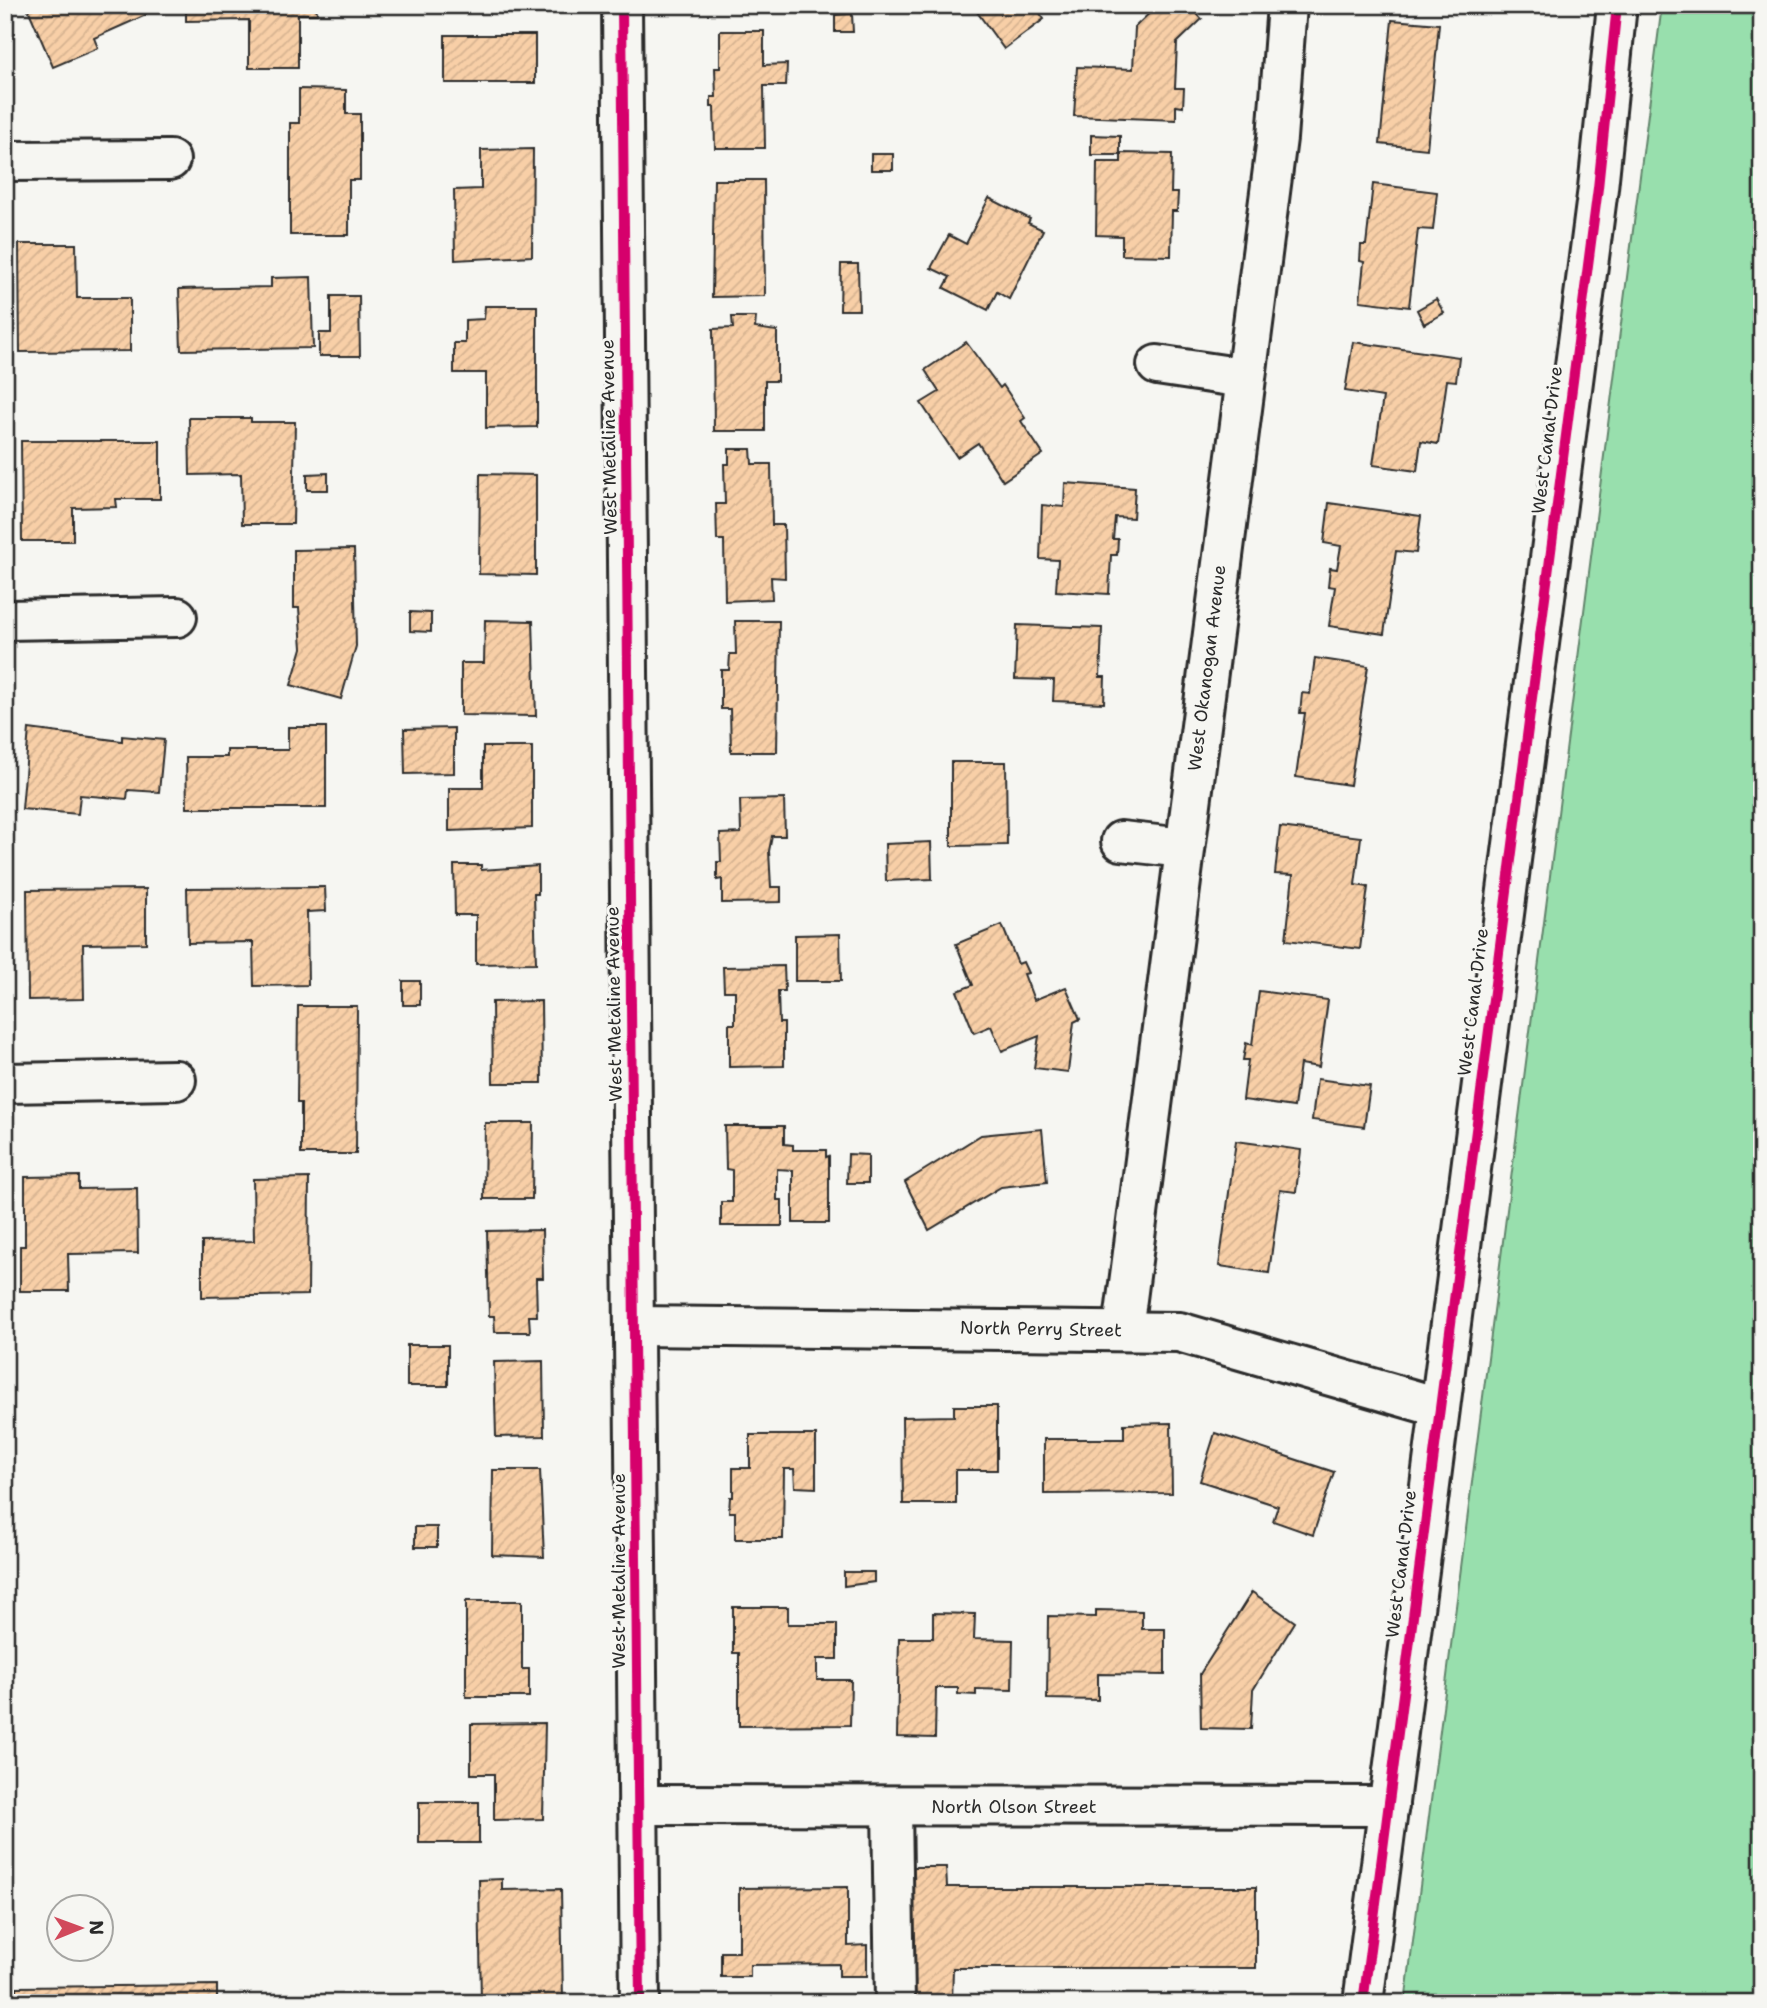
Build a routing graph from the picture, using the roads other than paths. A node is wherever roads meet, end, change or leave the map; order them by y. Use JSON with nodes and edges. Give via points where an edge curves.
{"nodes":[{"id":1,"x":622,"y":5,"type":"edge"},
{"id":2,"x":1287,"y":5,"type":"edge"},
{"id":3,"x":1617,"y":5,"type":"edge"},
{"id":4,"x":170,"y":160,"type":"dead end"},
{"id":5,"x":5,"y":161,"type":"edge"},
{"id":6,"x":1157,"y":365,"type":"dead end"},
{"id":7,"x":1244,"y":378,"type":"junction"},
{"id":8,"x":177,"y":617,"type":"dead end"},
{"id":9,"x":5,"y":620,"type":"edge"},
{"id":10,"x":1121,"y":841,"type":"dead end"},
{"id":11,"x":1184,"y":848,"type":"junction"},
{"id":12,"x":176,"y":1080,"type":"dead end"},
{"id":13,"x":5,"y":1083,"type":"edge"},
{"id":14,"x":635,"y":1326,"type":"junction"},
{"id":15,"x":1124,"y":1330,"type":"junction"},
{"id":16,"x":1438,"y":1407,"type":"junction"},
{"id":17,"x":638,"y":1805,"type":"junction"},
{"id":18,"x":1389,"y":1806,"type":"junction"},
{"id":19,"x":892,"y":1807,"type":"junction"},
{"id":20,"x":640,"y":2003,"type":"edge"},
{"id":21,"x":895,"y":2003,"type":"edge"},
{"id":22,"x":1363,"y":2003,"type":"edge"}],
"edges":[{"from":1,"to":14,"type":"street","name":"West Metaline Avenue"},
{"from":2,"to":7,"type":"street","name":"West Okanogan Avenue","via":[[1277,138]]},
{"from":3,"to":16,"type":"street","name":"West Canal Drive","via":[[1598,188]]},
{"from":4,"to":5,"type":"street"},
{"from":6,"to":7,"type":"street"},
{"from":7,"to":11,"type":"street","name":"West Okanogan Avenue"},
{"from":8,"to":9,"type":"street"},
{"from":10,"to":11,"type":"street"},
{"from":11,"to":15,"type":"street","name":"West Okanogan Avenue"},
{"from":12,"to":13,"type":"street"},
{"from":14,"to":15,"type":"street","name":"North Perry Street"},
{"from":14,"to":17,"type":"street","name":"West Metaline Avenue"},
{"from":15,"to":16,"type":"street","name":"North Perry Street","via":[[1179,1332]]},
{"from":16,"to":18,"type":"street","name":"West Canal Drive"},
{"from":17,"to":19,"type":"street","name":"North Olson Street"},
{"from":17,"to":20,"type":"street","name":"West Metaline Avenue"},
{"from":18,"to":19,"type":"street","name":"North Olson Street"},
{"from":18,"to":22,"type":"street","name":"West Canal Drive"},
{"from":19,"to":21,"type":"street"}]}
